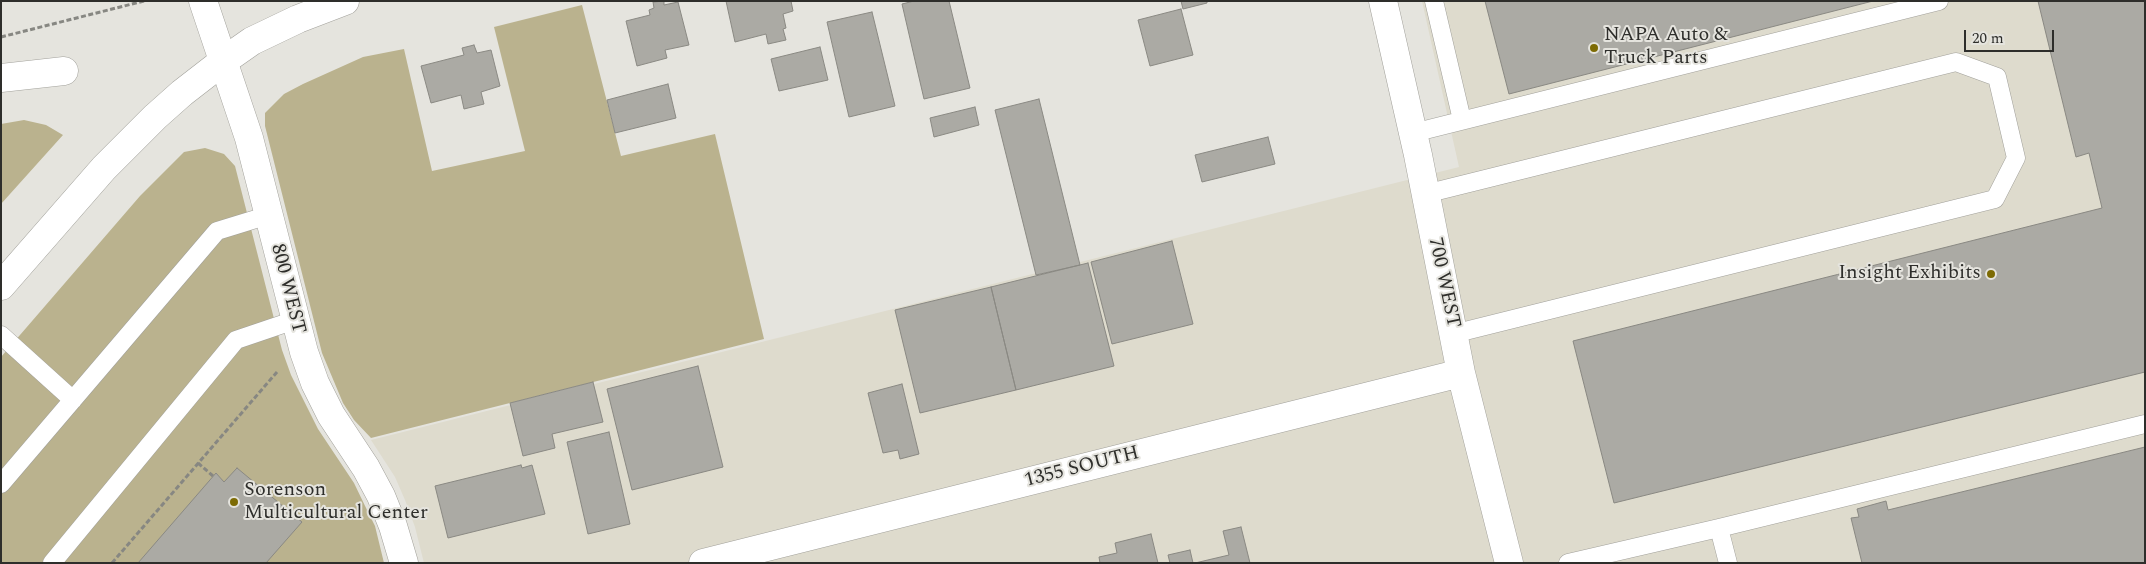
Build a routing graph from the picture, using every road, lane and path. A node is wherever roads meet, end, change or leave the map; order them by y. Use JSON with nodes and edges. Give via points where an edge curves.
{"nodes":[{"id":1,"x":144,"y":1,"type":"edge"},
{"id":2,"x":202,"y":1,"type":"edge"},
{"id":3,"x":345,"y":1,"type":"edge"},
{"id":4,"x":1383,"y":1,"type":"edge"},
{"id":5,"x":1434,"y":1,"type":"edge"},
{"id":6,"x":1939,"y":1,"type":"edge"},
{"id":7,"x":1,"y":37,"type":"edge"},
{"id":8,"x":222,"y":62,"type":"junction"},
{"id":9,"x":64,"y":70,"type":"dead end"},
{"id":10,"x":1,"y":78,"type":"edge"},
{"id":11,"x":1462,"y":120,"type":"junction"},
{"id":12,"x":1413,"y":133,"type":"junction"},
{"id":13,"x":1425,"y":194,"type":"junction"},
{"id":14,"x":269,"y":215,"type":"junction"},
{"id":15,"x":1,"y":286,"type":"edge"},
{"id":16,"x":295,"y":320,"type":"junction"},
{"id":17,"x":1453,"y":334,"type":"junction"},
{"id":18,"x":1,"y":335,"type":"edge"},
{"id":19,"x":277,"y":372,"type":"dead end"},
{"id":20,"x":1461,"y":373,"type":"junction"},
{"id":21,"x":73,"y":400,"type":"junction"},
{"id":22,"x":2145,"y":424,"type":"edge"},
{"id":23,"x":198,"y":463,"type":"junction"},
{"id":24,"x":213,"y":476,"type":"dead end"},
{"id":25,"x":1,"y":484,"type":"edge"},
{"id":26,"x":1719,"y":528,"type":"junction"},
{"id":27,"x":52,"y":563,"type":"edge"},
{"id":28,"x":112,"y":563,"type":"edge"},
{"id":29,"x":404,"y":563,"type":"edge"},
{"id":30,"x":703,"y":563,"type":"edge"},
{"id":31,"x":1509,"y":563,"type":"edge"},
{"id":32,"x":1568,"y":563,"type":"edge"},
{"id":33,"x":1728,"y":563,"type":"edge"}],
"edges":[{"from":1,"to":7,"type":"path"},
{"from":2,"to":8,"type":"street","name":"800 WEST"},
{"from":3,"to":8,"type":"street","via":[[275,29]]},
{"from":4,"to":12,"type":"street","name":"700 WEST"},
{"from":5,"to":11,"type":"lane"},
{"from":6,"to":11,"type":"lane"},
{"from":8,"to":14,"type":"street","name":"800 WEST","via":[[249,138]]},
{"from":8,"to":15,"type":"street","via":[[133,138]]},
{"from":9,"to":10,"type":"street"},
{"from":11,"to":12,"type":"lane"},
{"from":12,"to":13,"type":"street","name":"700 WEST"},
{"from":13,"to":17,"type":"street","name":"700 WEST"},
{"from":13,"to":17,"type":"lane","via":[[1956,62],[1997,77],[2016,158],[1995,199]]},
{"from":14,"to":16,"type":"street","name":"800 WEST"},
{"from":14,"to":21,"type":"lane","via":[[217,231]]},
{"from":16,"to":27,"type":"lane","via":[[236,340]]},
{"from":16,"to":29,"type":"street","name":"800 WEST","via":[[315,383],[381,496]]},
{"from":17,"to":20,"type":"street","name":"700 WEST"},
{"from":18,"to":21,"type":"lane"},
{"from":19,"to":23,"type":"path"},
{"from":20,"to":30,"type":"street","name":"1355 SOUTH"},
{"from":20,"to":31,"type":"street","name":"700 WEST"},
{"from":21,"to":25,"type":"lane"},
{"from":22,"to":26,"type":"lane"},
{"from":23,"to":24,"type":"path"},
{"from":23,"to":28,"type":"path"},
{"from":26,"to":32,"type":"lane"},
{"from":26,"to":33,"type":"lane"}]}
